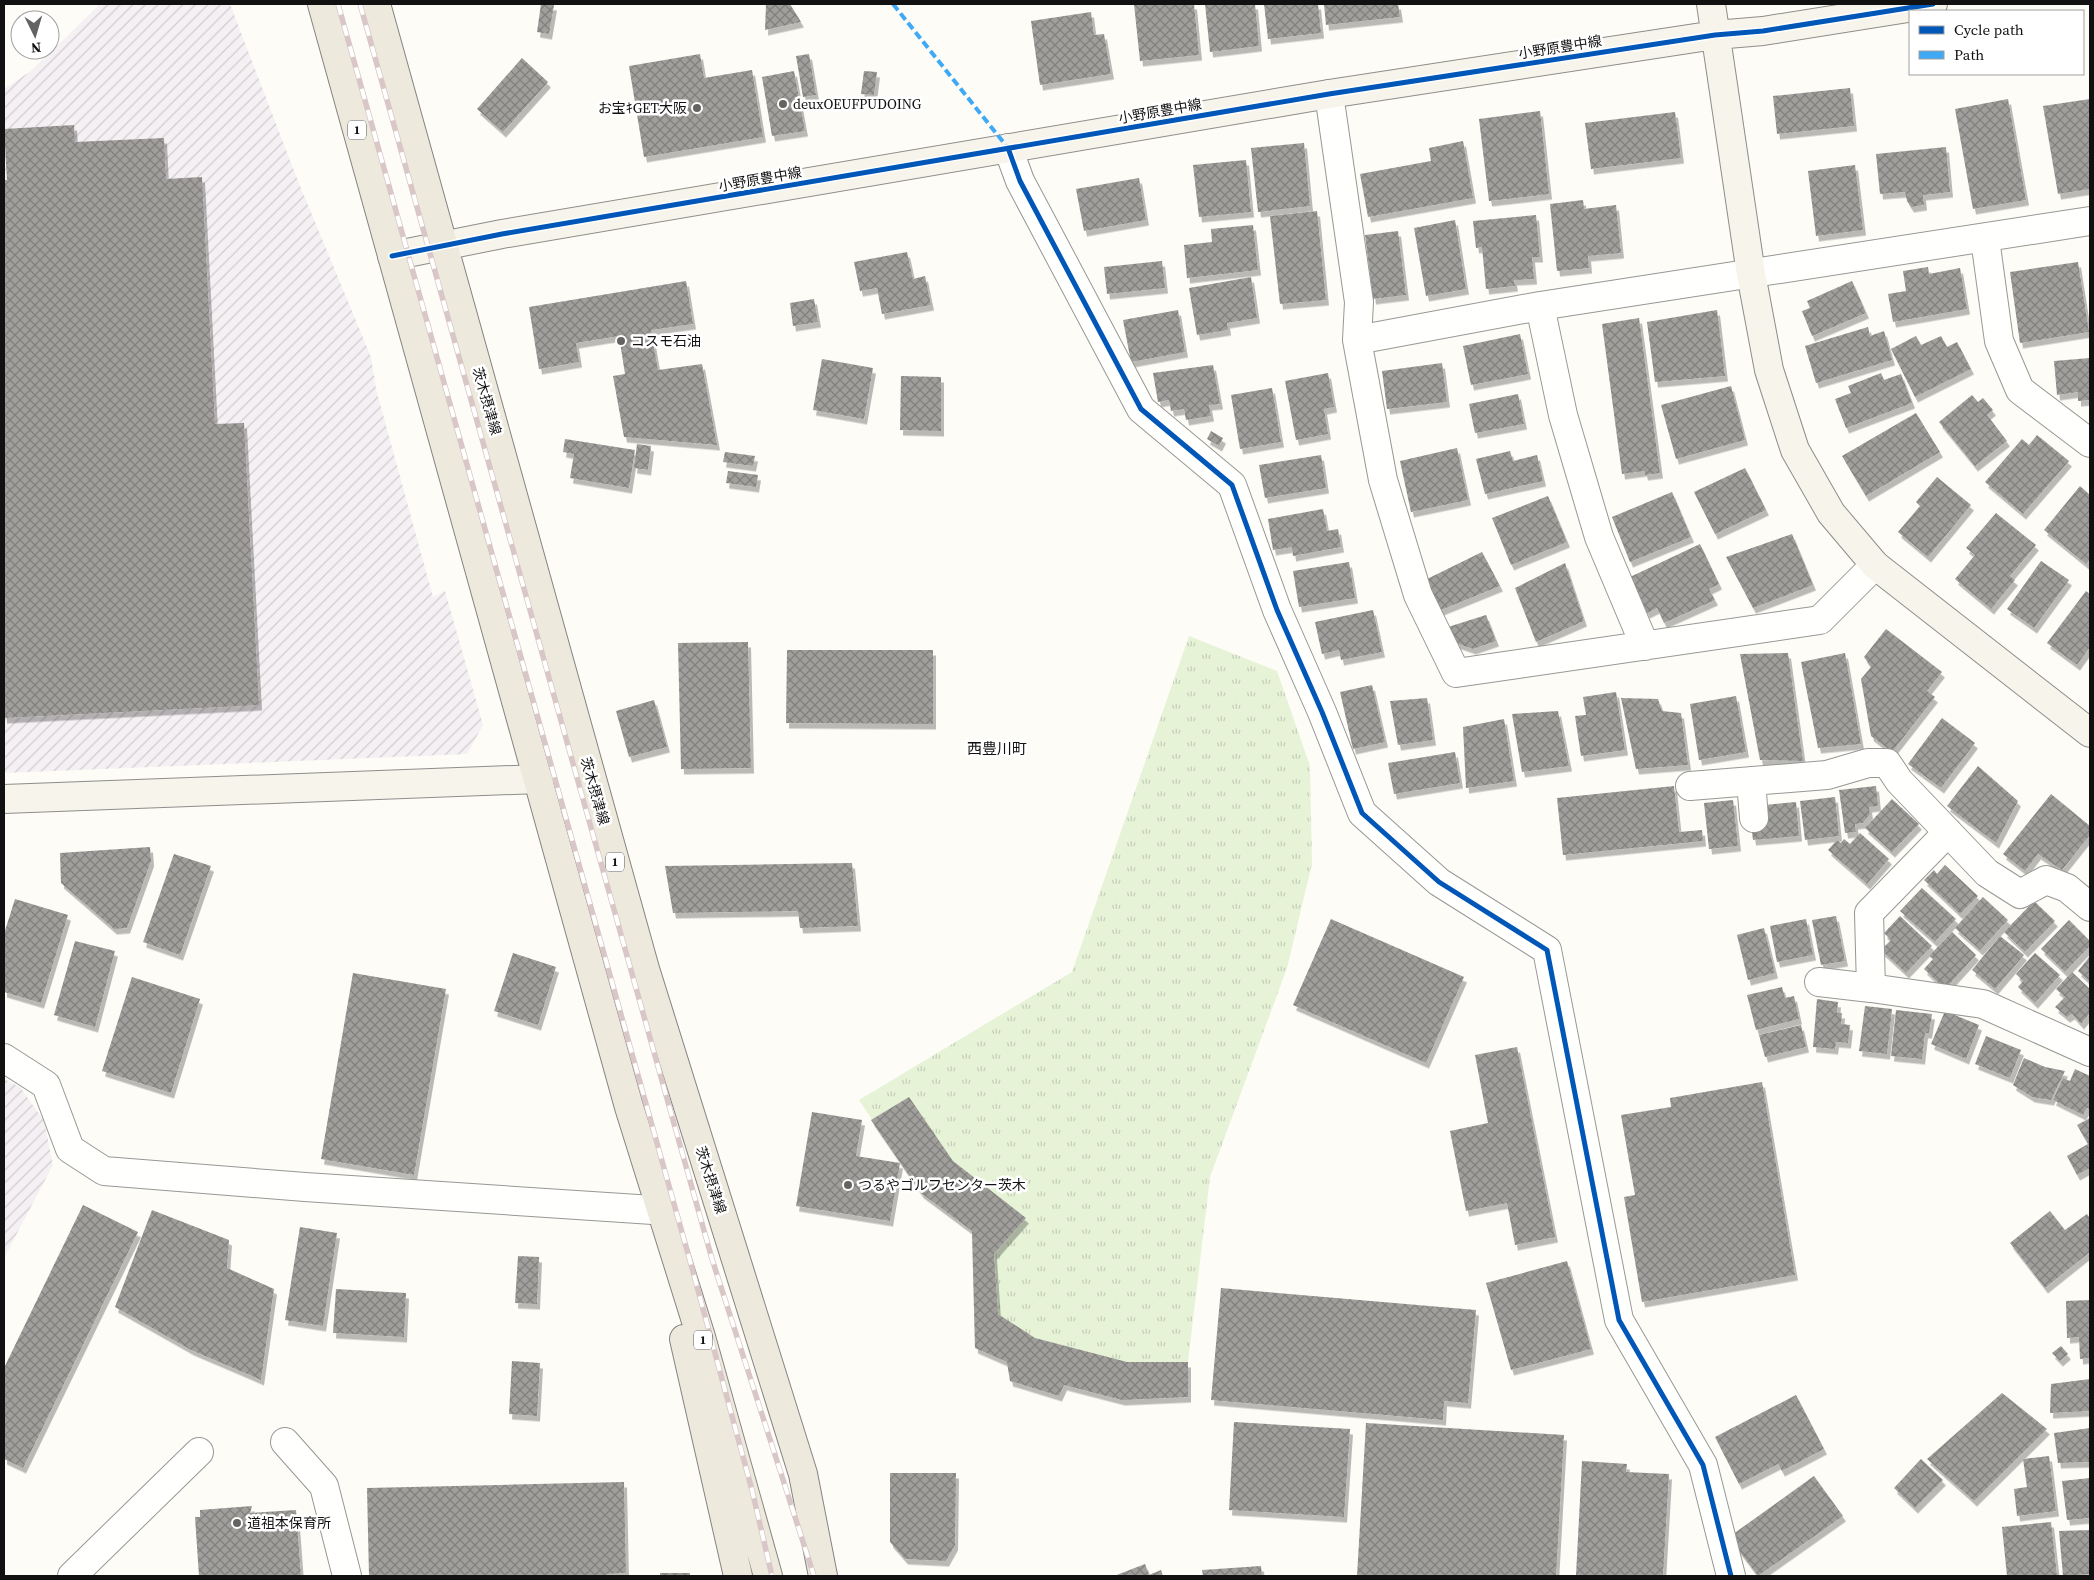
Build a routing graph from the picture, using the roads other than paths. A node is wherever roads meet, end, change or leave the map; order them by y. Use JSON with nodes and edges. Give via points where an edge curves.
{"nodes":[{"id":1,"x":322,"y":4,"type":"edge"},
{"id":2,"x":376,"y":4,"type":"edge"},
{"id":3,"x":1710,"y":4,"type":"edge"},
{"id":4,"x":1933,"y":4,"type":"edge"},
{"id":5,"x":1715,"y":35,"type":"junction"},
{"id":6,"x":1329,"y":94,"type":"junction"},
{"id":7,"x":1008,"y":148,"type":"junction"},
{"id":8,"x":2090,"y":221,"type":"edge"},
{"id":9,"x":1985,"y":238,"type":"junction"},
{"id":10,"x":444,"y":245,"type":"junction"},
{"id":11,"x":392,"y":256,"type":"junction"},
{"id":12,"x":1751,"y":274,"type":"junction"},
{"id":13,"x":1540,"y":306,"type":"junction"},
{"id":14,"x":1357,"y":340,"type":"junction"},
{"id":15,"x":2090,"y":443,"type":"edge"},
{"id":16,"x":1875,"y":565,"type":"junction"},
{"id":17,"x":1645,"y":646,"type":"junction"},
{"id":18,"x":2090,"y":733,"type":"edge"},
{"id":19,"x":539,"y":779,"type":"junction"},
{"id":20,"x":1751,"y":781,"type":"junction"},
{"id":21,"x":1690,"y":786,"type":"dead end"},
{"id":22,"x":4,"y":799,"type":"edge"},
{"id":23,"x":1754,"y":818,"type":"dead end"},
{"id":24,"x":1948,"y":832,"type":"junction"},
{"id":25,"x":2090,"y":907,"type":"edge"},
{"id":26,"x":1819,"y":982,"type":"dead end"},
{"id":27,"x":1871,"y":988,"type":"junction"},
{"id":28,"x":2090,"y":1052,"type":"edge"},
{"id":29,"x":4,"y":1058,"type":"edge"},
{"id":30,"x":629,"y":1107,"type":"junction"},
{"id":31,"x":653,"y":1210,"type":"junction"},
{"id":32,"x":286,"y":1442,"type":"dead end"},
{"id":33,"x":199,"y":1452,"type":"dead end"},
{"id":34,"x":803,"y":1474,"type":"junction"},
{"id":35,"x":72,"y":1576,"type":"edge"},
{"id":36,"x":347,"y":1576,"type":"edge"},
{"id":37,"x":738,"y":1576,"type":"edge"},
{"id":38,"x":768,"y":1576,"type":"edge"},
{"id":39,"x":824,"y":1576,"type":"edge"},
{"id":40,"x":836,"y":1576,"type":"edge"},
{"id":41,"x":1731,"y":1576,"type":"edge"}],
"edges":[{"from":1,"to":11,"type":"main road","number":"1"},
{"from":2,"to":10,"type":"main road","name":"茨木摂津線","number":"1"},
{"from":3,"to":5,"type":"street"},
{"from":4,"to":5,"type":"street","name":"小野原豊中線","via":[[1763,31]]},
{"from":5,"to":6,"type":"street","name":"小野原豊中線"},
{"from":5,"to":12,"type":"street"},
{"from":6,"to":7,"type":"street","name":"小野原豊中線"},
{"from":6,"to":14,"type":"street","via":[[1359,302]]},
{"from":7,"to":10,"type":"street","name":"小野原豊中線"},
{"from":7,"to":41,"type":"street","via":[[1020,180],[1141,409],[1232,485],[1277,610],[1362,814],[1439,882],[1547,950],[1619,1320],[1703,1465]]},
{"from":8,"to":9,"type":"street"},
{"from":9,"to":12,"type":"street"},
{"from":9,"to":15,"type":"street","via":[[1999,341],[2020,390]]},
{"from":10,"to":11,"type":"street","name":"小野原豊中線"},
{"from":10,"to":34,"type":"main road","name":"茨木摂津線","number":"1","via":[[645,969]]},
{"from":11,"to":19,"type":"main road","number":"1"},
{"from":12,"to":13,"type":"street"},
{"from":12,"to":16,"type":"street","via":[[1769,370],[1795,450],[1831,513]]},
{"from":13,"to":14,"type":"street"},
{"from":13,"to":17,"type":"street","via":[[1563,415],[1599,537]]},
{"from":14,"to":17,"type":"street","via":[[1389,499],[1418,594],[1456,673]]},
{"from":16,"to":17,"type":"street","via":[[1820,620]]},
{"from":16,"to":18,"type":"street"},
{"from":19,"to":22,"type":"street"},
{"from":19,"to":30,"type":"main road","number":"1"},
{"from":20,"to":21,"type":"street"},
{"from":20,"to":23,"type":"street"},
{"from":20,"to":24,"type":"street","via":[[1827,774],[1868,763],[1887,763],[1899,781]]},
{"from":24,"to":25,"type":"street","via":[[1987,873],[2020,894],[2046,880],[2067,888]]},
{"from":24,"to":27,"type":"street","via":[[1869,913]]},
{"from":26,"to":27,"type":"street"},
{"from":27,"to":28,"type":"street","via":[[1984,1004]]},
{"from":29,"to":31,"type":"street","via":[[46,1085],[70,1149],[104,1171]]},
{"from":30,"to":31,"type":"main road","number":"1"},
{"from":30,"to":38,"type":"main road","number":"1","via":[[704,1346]]},
{"from":31,"to":37,"type":"main road","number":"1"},
{"from":32,"to":36,"type":"street","via":[[324,1486]]},
{"from":33,"to":35,"type":"street"},
{"from":34,"to":39,"type":"main road","name":"茨木摂津線","number":"1"},
{"from":34,"to":40,"type":"main road","number":"1"}]}
